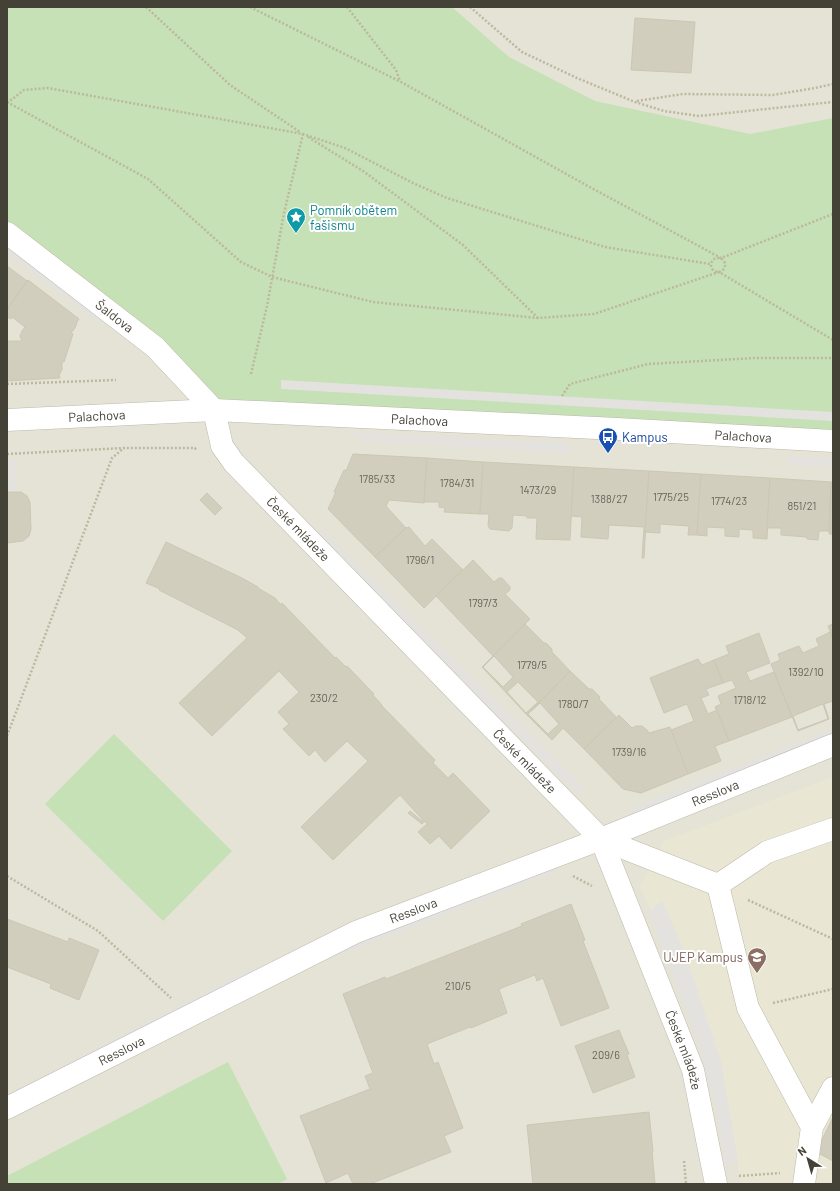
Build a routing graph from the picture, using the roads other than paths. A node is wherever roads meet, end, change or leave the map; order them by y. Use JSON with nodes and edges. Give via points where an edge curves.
{"nodes":[{"id":1,"x":7,"y":233,"type":"edge"},
{"id":2,"x":214,"y":410,"type":"junction"},
{"id":3,"x":7,"y":420,"type":"edge"},
{"id":4,"x":833,"y":441,"type":"edge"},
{"id":5,"x":833,"y":745,"type":"edge"},
{"id":6,"x":833,"y":829,"type":"edge"},
{"id":7,"x":601,"y":839,"type":"junction"},
{"id":8,"x":718,"y":885,"type":"junction"},
{"id":9,"x":833,"y":1088,"type":"edge"},
{"id":10,"x":7,"y":1108,"type":"edge"},
{"id":11,"x":812,"y":1127,"type":"junction"},
{"id":12,"x":716,"y":1184,"type":"edge"},
{"id":13,"x":804,"y":1184,"type":"edge"}],
"edges":[{"from":1,"to":2,"type":"street","name":"Šaldova","via":[[155,347]]},
{"from":2,"to":3,"type":"street","name":"Palachova"},
{"from":2,"to":4,"type":"street","name":"Palachova"},
{"from":2,"to":7,"type":"street","name":"České mládeže","via":[[222,446],[234,463]]},
{"from":5,"to":7,"type":"street","name":"Resslova"},
{"from":6,"to":8,"type":"street","via":[[768,852]]},
{"from":7,"to":8,"type":"street"},
{"from":7,"to":10,"type":"street","name":"Resslova","via":[[356,932]]},
{"from":7,"to":12,"type":"street","name":"České mládeže","via":[[693,1070]]},
{"from":8,"to":11,"type":"street","via":[[748,1008]]},
{"from":9,"to":11,"type":"street"},
{"from":11,"to":13,"type":"street"}]}
